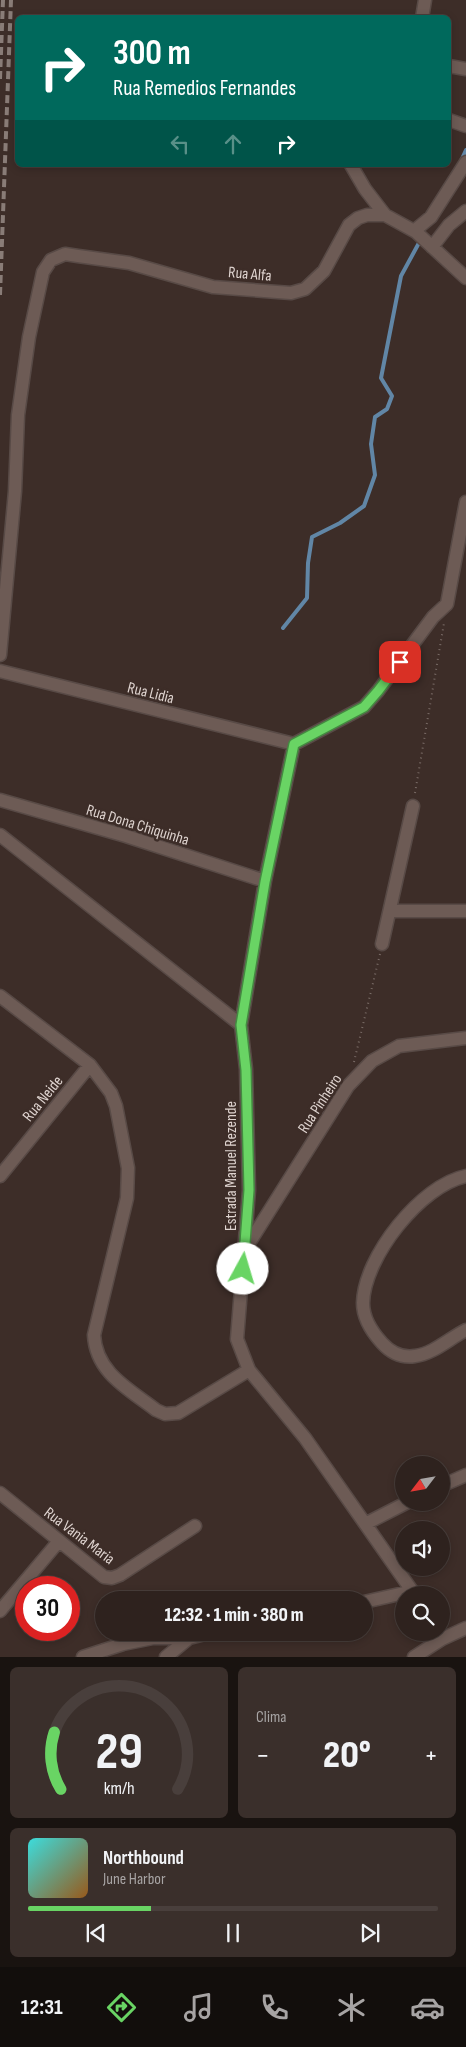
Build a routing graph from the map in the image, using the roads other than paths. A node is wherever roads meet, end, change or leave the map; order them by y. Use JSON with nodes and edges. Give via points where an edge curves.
{"nodes":[{"id":1,"x":425,"y":0,"type":"edge"},
{"id":2,"x":422,"y":15,"type":"edge"},
{"id":3,"x":451,"y":66,"type":"edge"},
{"id":4,"x":466,"y":69,"type":"edge"},
{"id":5,"x":451,"y":121,"type":"edge"},
{"id":6,"x":466,"y":126,"type":"edge"},
{"id":7,"x":466,"y":162,"type":"edge"},
{"id":8,"x":352,"y":167,"type":"edge"},
{"id":9,"x":466,"y":211,"type":"edge"},
{"id":10,"x":385,"y":215,"type":"junction"},
{"id":11,"x":415,"y":232,"type":"junction"},
{"id":12,"x":431,"y":245,"type":"junction"},
{"id":13,"x":466,"y":278,"type":"edge"},
{"id":14,"x":466,"y":502,"type":"edge"},
{"id":15,"x":0,"y":655,"type":"edge"},
{"id":16,"x":0,"y":671,"type":"edge"},
{"id":17,"x":294,"y":744,"type":"junction"},
{"id":18,"x":0,"y":800,"type":"edge"},
{"id":19,"x":413,"y":806,"type":"road end"},
{"id":20,"x":0,"y":835,"type":"edge"},
{"id":21,"x":265,"y":882,"type":"junction"},
{"id":22,"x":390,"y":911,"type":"junction"},
{"id":23,"x":466,"y":911,"type":"edge"},
{"id":24,"x":382,"y":944,"type":"road end"},
{"id":25,"x":0,"y":996,"type":"edge"},
{"id":26,"x":241,"y":1025,"type":"junction"},
{"id":27,"x":466,"y":1038,"type":"edge"},
{"id":28,"x":90,"y":1065,"type":"junction"},
{"id":29,"x":0,"y":1176,"type":"edge"},
{"id":30,"x":466,"y":1176,"type":"edge"},
{"id":31,"x":245,"y":1250,"type":"junction"},
{"id":32,"x":466,"y":1330,"type":"edge"},
{"id":33,"x":249,"y":1370,"type":"junction"},
{"id":34,"x":466,"y":1475,"type":"edge"},
{"id":35,"x":450,"y":1482,"type":"edge"},
{"id":36,"x":0,"y":1494,"type":"edge"},
{"id":37,"x":395,"y":1509,"type":"edge"},
{"id":38,"x":367,"y":1524,"type":"junction"},
{"id":39,"x":195,"y":1526,"type":"dead end"},
{"id":40,"x":59,"y":1541,"type":"junction"},
{"id":41,"x":409,"y":1586,"type":"edge"},
{"id":42,"x":395,"y":1596,"type":"edge"},
{"id":43,"x":373,"y":1600,"type":"edge"},
{"id":44,"x":0,"y":1611,"type":"edge"},
{"id":45,"x":466,"y":1628,"type":"edge"},
{"id":46,"x":450,"y":1633,"type":"edge"},
{"id":47,"x":140,"y":1641,"type":"edge"},
{"id":48,"x":185,"y":1641,"type":"edge"},
{"id":49,"x":434,"y":1641,"type":"edge"},
{"id":50,"x":83,"y":1657,"type":"edge"},
{"id":51,"x":166,"y":1657,"type":"edge"},
{"id":52,"x":414,"y":1657,"type":"edge"}],
"edges":[{"from":1,"to":2,"type":"street"},
{"from":3,"to":4,"type":"street"},
{"from":5,"to":6,"type":"street"},
{"from":7,"to":11,"type":"street","via":[[431,217]]},
{"from":8,"to":10,"type":"street"},
{"from":9,"to":12,"type":"street"},
{"from":10,"to":11,"type":"street"},
{"from":10,"to":15,"type":"street","name":"Rua Alfa","via":[[358,218],[350,225],[324,271],[305,289],[292,293],[213,287],[129,263],[78,256],[57,256],[51,260],[43,272],[28,337],[18,415],[15,491]]},
{"from":11,"to":12,"type":"street"},
{"from":12,"to":13,"type":"street"},
{"from":14,"to":17,"type":"street","via":[[447,604],[364,707]]},
{"from":16,"to":17,"type":"street","name":"Rua Lidia"},
{"from":17,"to":21,"type":"street","name":"Estrada Manuel Rezende"},
{"from":18,"to":21,"type":"street","name":"Rua Dona Chiquinha","via":[[126,836]]},
{"from":19,"to":22,"type":"street"},
{"from":20,"to":26,"type":"street"},
{"from":21,"to":26,"type":"street","name":"Estrada Manuel Rezende"},
{"from":22,"to":23,"type":"street"},
{"from":22,"to":24,"type":"street"},
{"from":25,"to":28,"type":"street"},
{"from":26,"to":31,"type":"street","name":"Estrada Manuel Rezende","via":[[246,1070],[249,1190]]},
{"from":27,"to":31,"type":"street","name":"Rua Pinheiro","via":[[399,1046],[372,1060],[348,1086]]},
{"from":28,"to":29,"type":"street","name":"Rua Neide"},
{"from":28,"to":33,"type":"street","via":[[111,1093],[116,1106],[128,1168],[127,1198],[94,1335],[101,1363],[109,1374],[165,1414],[178,1412]]},
{"from":30,"to":32,"type":"street","via":[[438,1188],[422,1199],[406,1217],[371,1270],[363,1304],[375,1336],[402,1357],[417,1356]]},
{"from":31,"to":33,"type":"street","name":"Estrada Manuel Rezende","via":[[236,1326],[241,1352]]},
{"from":33,"to":38,"type":"street","name":"Estrada Manuel Rezende","via":[[305,1438]]},
{"from":34,"to":35,"type":"street"},
{"from":36,"to":40,"type":"street","name":"Rua Vania Maria"},
{"from":37,"to":38,"type":"street"},
{"from":38,"to":41,"type":"street","name":"Estrada Manuel Rezende"},
{"from":39,"to":40,"type":"street","name":"Rua Vania Maria","via":[[120,1576],[112,1578],[104,1577]]},
{"from":40,"to":44,"type":"street"},
{"from":42,"to":43,"type":"street"},
{"from":45,"to":46,"type":"street"},
{"from":47,"to":50,"type":"street"},
{"from":48,"to":51,"type":"street"},
{"from":49,"to":52,"type":"street"}]}
